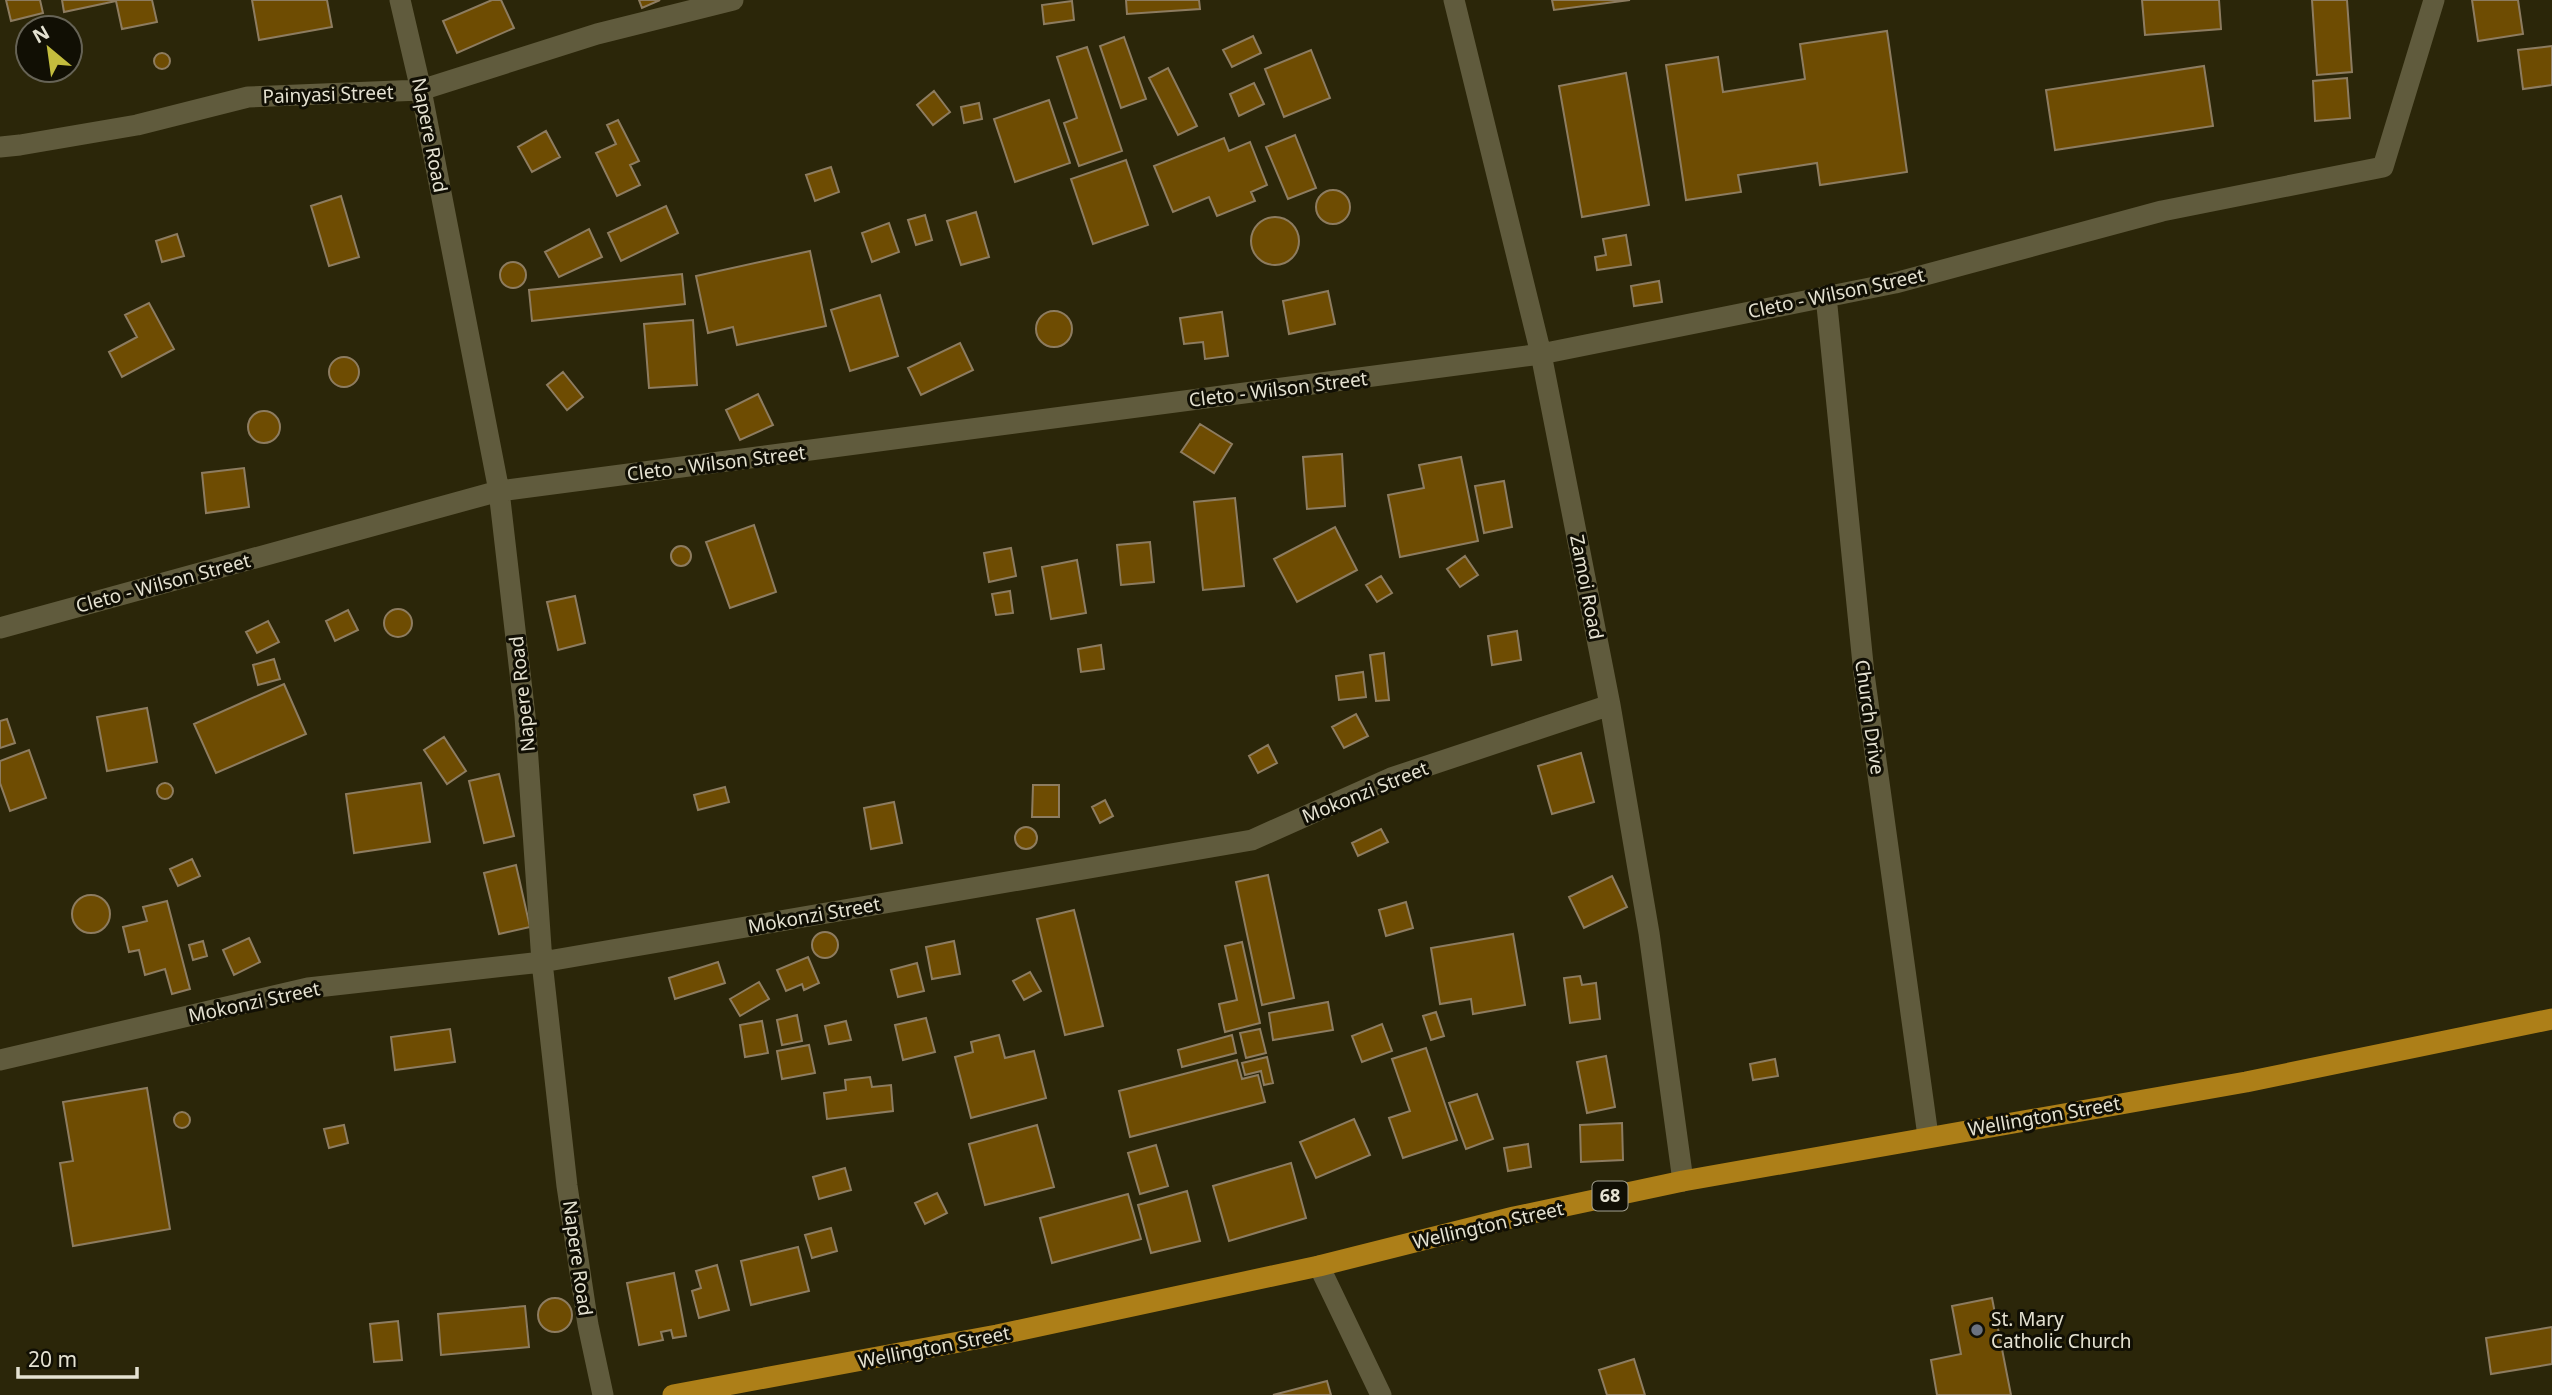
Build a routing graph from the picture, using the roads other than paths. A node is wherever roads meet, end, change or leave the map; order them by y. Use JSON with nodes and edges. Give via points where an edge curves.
{"nodes":[{"id":1,"x":400,"y":0,"type":"edge"},
{"id":2,"x":733,"y":0,"type":"edge"},
{"id":3,"x":1454,"y":0,"type":"edge"},
{"id":4,"x":2434,"y":0,"type":"edge"},
{"id":5,"x":421,"y":90,"type":"junction"},
{"id":6,"x":0,"y":147,"type":"edge"},
{"id":7,"x":1826,"y":296,"type":"junction"},
{"id":8,"x":1541,"y":355,"type":"junction"},
{"id":9,"x":499,"y":491,"type":"junction"},
{"id":10,"x":0,"y":628,"type":"edge"},
{"id":11,"x":1610,"y":705,"type":"junction"},
{"id":12,"x":542,"y":962,"type":"junction"},
{"id":13,"x":2552,"y":1019,"type":"edge"},
{"id":14,"x":0,"y":1060,"type":"edge"},
{"id":15,"x":1928,"y":1136,"type":"junction"},
{"id":16,"x":1684,"y":1181,"type":"junction"},
{"id":17,"x":1319,"y":1266,"type":"junction"},
{"id":18,"x":603,"y":1395,"type":"edge"},
{"id":19,"x":673,"y":1395,"type":"edge"},
{"id":20,"x":1381,"y":1395,"type":"edge"}],
"edges":[{"from":1,"to":5,"type":"street","name":"Napere Road"},
{"from":2,"to":5,"type":"street","name":"Painyasi Street","via":[[597,34]]},
{"from":3,"to":8,"type":"street","name":"Zamoi Road"},
{"from":4,"to":7,"type":"street","name":"Cleto - Wilson Street","via":[[2383,167],[2162,211],[1895,283]]},
{"from":5,"to":6,"type":"street","name":"Painyasi Street","via":[[248,97],[137,125]]},
{"from":5,"to":9,"type":"street","name":"Napere Road"},
{"from":7,"to":8,"type":"street","name":"Cleto - Wilson Street"},
{"from":7,"to":15,"type":"street","name":"Church Drive","via":[[1864,674]]},
{"from":8,"to":9,"type":"street","name":"Cleto - Wilson Street"},
{"from":8,"to":11,"type":"street","name":"Zamoi Road"},
{"from":9,"to":10,"type":"street","name":"Cleto - Wilson Street"},
{"from":9,"to":12,"type":"street","name":"Napere Road","via":[[525,716]]},
{"from":11,"to":12,"type":"street","name":"Mokonzi Street","via":[[1391,778],[1252,840]]},
{"from":11,"to":16,"type":"street","name":"Zamoi Road","via":[[1649,933]]},
{"from":12,"to":14,"type":"street","name":"Mokonzi Street","via":[[308,988]]},
{"from":12,"to":18,"type":"street","name":"Napere Road","via":[[567,1186]]},
{"from":13,"to":15,"type":"main road","name":"Wellington Street","number":"68","via":[[2246,1082]]},
{"from":15,"to":16,"type":"main road","name":"Wellington Street","number":"68"},
{"from":16,"to":17,"type":"main road","name":"Wellington Street","number":"68"},
{"from":17,"to":19,"type":"main road","name":"Wellington Street","number":"68","via":[[997,1335]]},
{"from":17,"to":20,"type":"street"}]}
